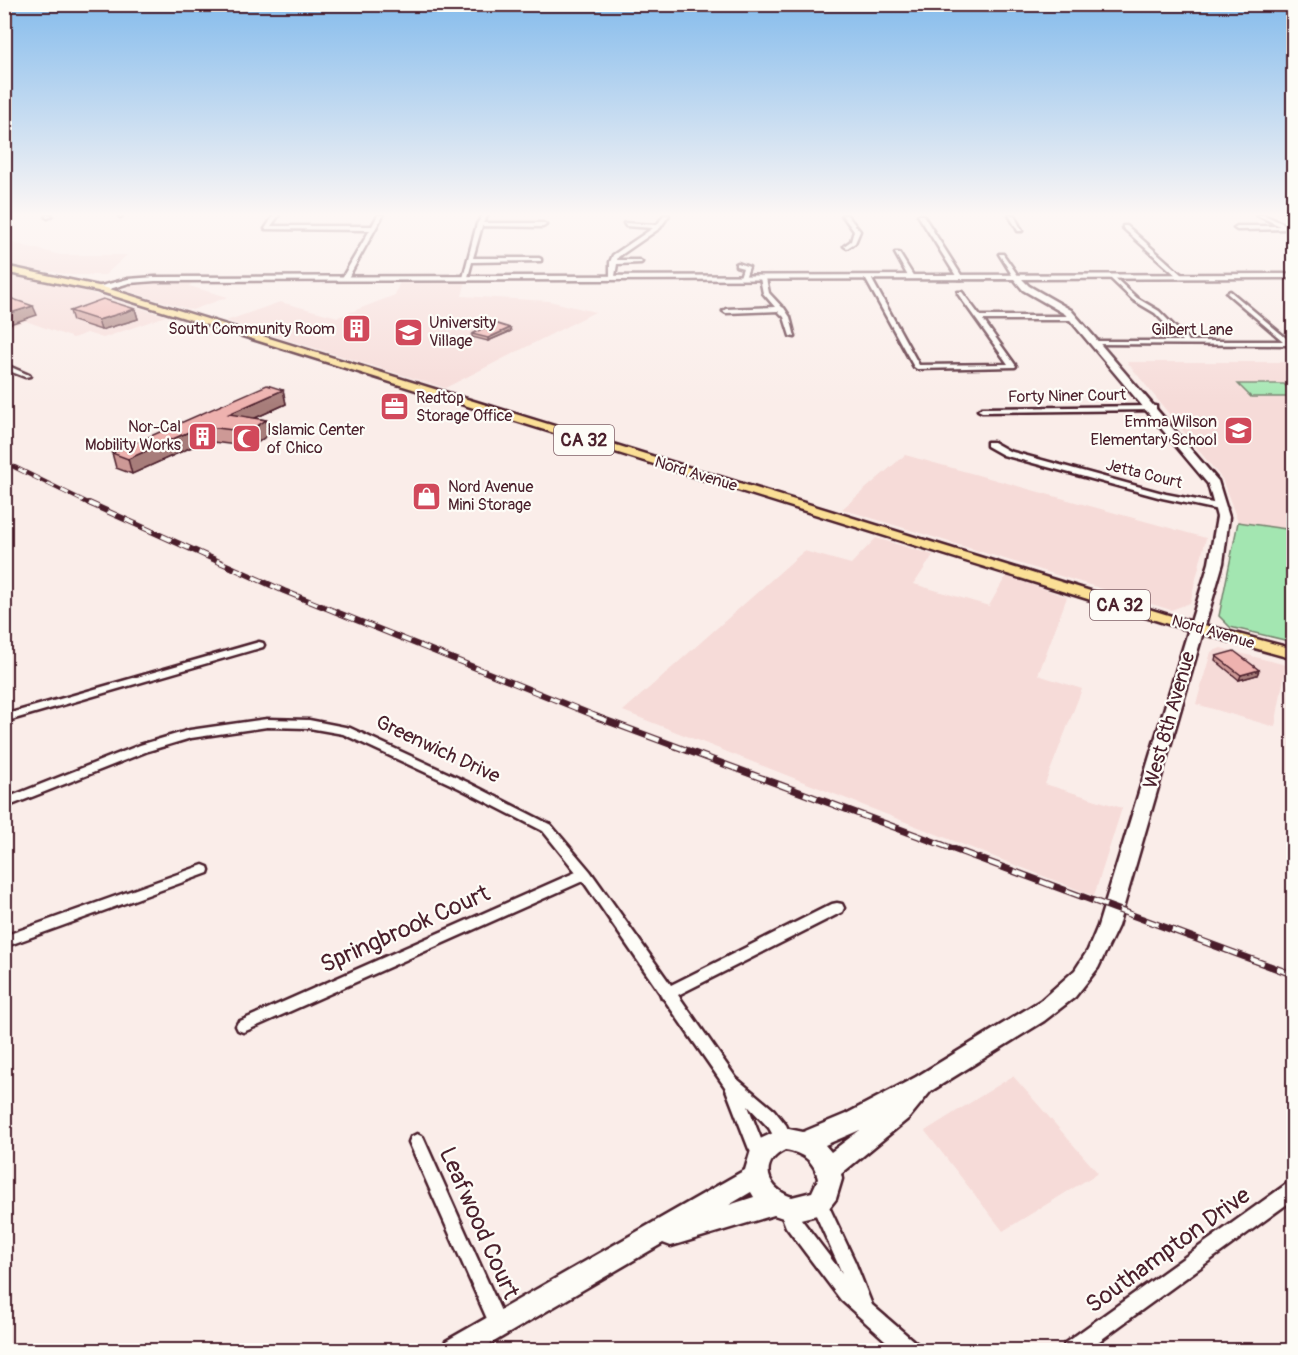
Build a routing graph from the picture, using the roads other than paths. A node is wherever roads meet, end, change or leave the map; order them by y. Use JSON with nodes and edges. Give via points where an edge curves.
{"nodes":[{"id":1,"x":51,"y":278,"type":"edge"},
{"id":2,"x":298,"y":278,"type":"edge"},
{"id":3,"x":763,"y":278,"type":"edge"},
{"id":4,"x":868,"y":278,"type":"edge"},
{"id":5,"x":1017,"y":278,"type":"edge"},
{"id":6,"x":1113,"y":278,"type":"edge"},
{"id":7,"x":100,"y":289,"type":"junction"},
{"id":8,"x":960,"y":293,"type":"dead end"},
{"id":9,"x":1230,"y":293,"type":"dead end"},
{"id":10,"x":782,"y":309,"type":"junction"},
{"id":11,"x":726,"y":310,"type":"dead end"},
{"id":12,"x":980,"y":318,"type":"junction"},
{"id":13,"x":1072,"y":318,"type":"junction"},
{"id":14,"x":793,"y":336,"type":"dead end"},
{"id":15,"x":1095,"y":343,"type":"junction"},
{"id":16,"x":1187,"y":343,"type":"junction"},
{"id":17,"x":4,"y":366,"type":"edge"},
{"id":18,"x":27,"y":376,"type":"dead end"},
{"id":19,"x":1153,"y":408,"type":"junction"},
{"id":20,"x":982,"y":410,"type":"dead end"},
{"id":21,"x":990,"y":444,"type":"dead end"},
{"id":22,"x":1222,"y":508,"type":"junction"},
{"id":23,"x":1195,"y":628,"type":"junction"},
{"id":24,"x":259,"y":645,"type":"dead end"},
{"id":25,"x":1293,"y":654,"type":"edge"},
{"id":26,"x":4,"y":719,"type":"edge"},
{"id":27,"x":4,"y":804,"type":"edge"},
{"id":28,"x":204,"y":870,"type":"dead end"},
{"id":29,"x":585,"y":874,"type":"junction"},
{"id":30,"x":837,"y":908,"type":"dead end"},
{"id":31,"x":4,"y":942,"type":"edge"},
{"id":32,"x":668,"y":994,"type":"junction"},
{"id":33,"x":243,"y":1026,"type":"dead end"},
{"id":34,"x":730,"y":1083,"type":"junction"},
{"id":35,"x":925,"y":1083,"type":"junction"},
{"id":36,"x":795,"y":1141,"type":"junction"},
{"id":37,"x":417,"y":1142,"type":"dead end"},
{"id":38,"x":761,"y":1152,"type":"junction"},
{"id":39,"x":829,"y":1169,"type":"junction"},
{"id":40,"x":756,"y":1176,"type":"junction"},
{"id":41,"x":1293,"y":1189,"type":"edge"},
{"id":42,"x":818,"y":1202,"type":"junction"},
{"id":43,"x":781,"y":1205,"type":"junction"},
{"id":44,"x":643,"y":1243,"type":"junction"},
{"id":45,"x":865,"y":1310,"type":"junction"},
{"id":46,"x":498,"y":1324,"type":"junction"},
{"id":47,"x":455,"y":1350,"type":"edge"},
{"id":48,"x":909,"y":1350,"type":"edge"},
{"id":49,"x":1072,"y":1350,"type":"edge"}],
"edges":[{"from":1,"to":7,"type":"main road","name":"Nord Avenue","number":"CA 32"},
{"from":2,"to":7,"type":"street","via":[[143,279]]},
{"from":3,"to":10,"type":"street","via":[[766,293]]},
{"from":4,"to":12,"type":"street","via":[[917,368],[1013,366]]},
{"from":5,"to":13,"type":"street","name":"West 8th Avenue"},
{"from":6,"to":16,"type":"street","via":[[1135,299],[1157,312]]},
{"from":7,"to":23,"type":"main road","name":"Nord Avenue","number":"CA 32"},
{"from":8,"to":12,"type":"street"},
{"from":9,"to":16,"type":"street","name":"Gilbert Lane","via":[[1289,343]]},
{"from":10,"to":11,"type":"street"},
{"from":10,"to":14,"type":"street"},
{"from":12,"to":13,"type":"street"},
{"from":13,"to":15,"type":"street","name":"West 8th Avenue"},
{"from":15,"to":16,"type":"street","name":"Gilbert Lane"},
{"from":15,"to":19,"type":"street","name":"West 8th Avenue"},
{"from":17,"to":18,"type":"street"},
{"from":19,"to":20,"type":"street","name":"Forty Niner Court"},
{"from":19,"to":22,"type":"street","name":"West 8th Avenue","via":[[1214,483]]},
{"from":21,"to":22,"type":"street","name":"Jetta Court","via":[[1006,453]]},
{"from":22,"to":23,"type":"street","name":"West 8th Avenue","via":[[1216,563]]},
{"from":23,"to":25,"type":"main road","name":"Nord Avenue","number":"CA 32"},
{"from":23,"to":35,"type":"street","name":"West 8th Avenue","via":[[1108,926],[1090,964],[1053,1004]]},
{"from":24,"to":26,"type":"street"},
{"from":27,"to":29,"type":"street","name":"Greenwich Drive","via":[[144,748],[190,734],[267,723],[309,724],[346,731],[463,784],[547,828]]},
{"from":28,"to":31,"type":"street"},
{"from":29,"to":32,"type":"street","name":"Greenwich Drive"},
{"from":29,"to":33,"type":"street","name":"Springbrook Court"},
{"from":30,"to":32,"type":"street"},
{"from":32,"to":34,"type":"street","name":"Greenwich Drive"},
{"from":34,"to":36,"type":"street","name":"Greenwich Drive"},
{"from":34,"to":38,"type":"street","name":"Greenwich Drive","via":[[754,1144]]},
{"from":35,"to":36,"type":"street","name":"West 8th Avenue","via":[[841,1129]]},
{"from":35,"to":39,"type":"street","name":"West 8th Avenue","via":[[910,1103]]},
{"from":36,"to":38,"type":"street","via":[[775,1141]]},
{"from":36,"to":39,"type":"street","via":[[816,1149]]},
{"from":37,"to":46,"type":"street","name":"Leafwood Court"},
{"from":38,"to":40,"type":"street"},
{"from":39,"to":42,"type":"street","via":[[828,1187]]},
{"from":40,"to":43,"type":"street","via":[[766,1196]]},
{"from":40,"to":44,"type":"street"},
{"from":41,"to":49,"type":"street","name":"Southampton Drive"},
{"from":42,"to":43,"type":"street","via":[[808,1207]]},
{"from":42,"to":45,"type":"street","via":[[856,1278]]},
{"from":43,"to":44,"type":"street"},
{"from":43,"to":45,"type":"street","via":[[847,1294]]},
{"from":44,"to":46,"type":"street"},
{"from":45,"to":48,"type":"street"},
{"from":46,"to":47,"type":"street"}]}
